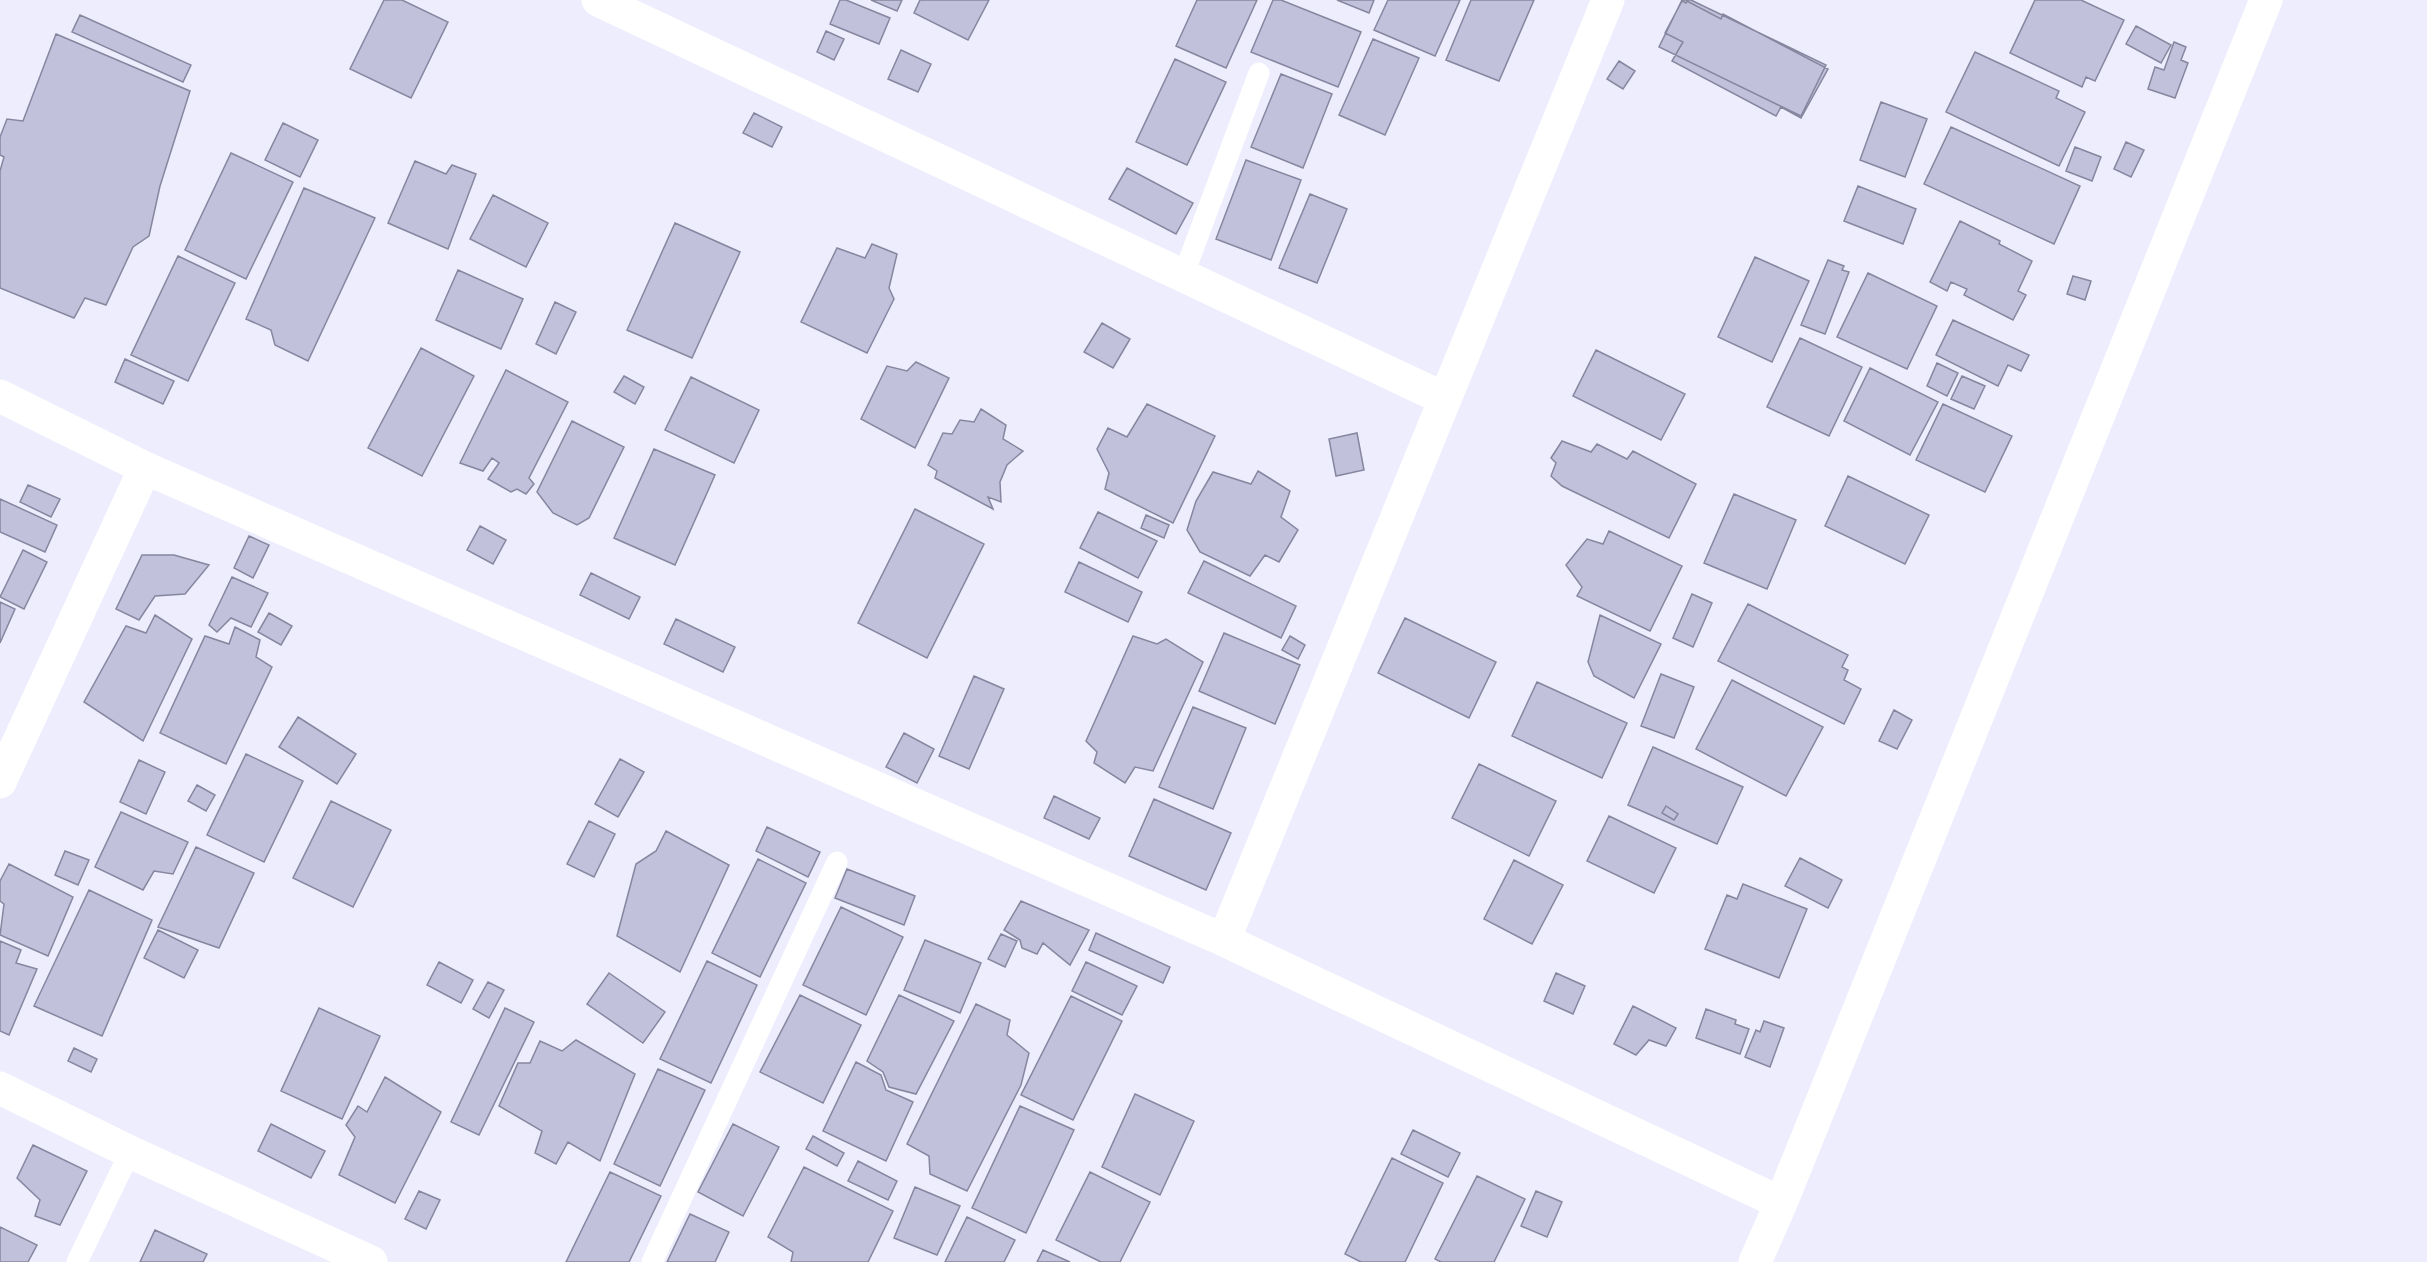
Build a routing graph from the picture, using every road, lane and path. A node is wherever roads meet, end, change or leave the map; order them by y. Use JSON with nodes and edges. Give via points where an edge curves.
{"nodes":[{"id":1,"x":598,"y":0,"type":"edge"},
{"id":2,"x":1608,"y":0,"type":"edge"},
{"id":3,"x":2266,"y":0,"type":"edge"},
{"id":4,"x":1259,"y":73,"type":"dead end"},
{"id":5,"x":1184,"y":276,"type":"junction"},
{"id":6,"x":0,"y":396,"type":"edge"},
{"id":7,"x":1445,"y":399,"type":"junction"},
{"id":8,"x":145,"y":468,"type":"junction"},
{"id":9,"x":0,"y":782,"type":"edge"},
{"id":10,"x":837,"y":862,"type":"dead end"},
{"id":11,"x":1224,"y":940,"type":"junction"},
{"id":12,"x":0,"y":1088,"type":"edge"},
{"id":13,"x":130,"y":1152,"type":"junction"},
{"id":14,"x":1781,"y":1203,"type":"junction"},
{"id":15,"x":77,"y":1262,"type":"edge"},
{"id":16,"x":371,"y":1262,"type":"edge"},
{"id":17,"x":652,"y":1262,"type":"edge"},
{"id":18,"x":1755,"y":1262,"type":"edge"}],
"edges":[{"from":1,"to":5,"type":"street"},
{"from":2,"to":7,"type":"street"},
{"from":3,"to":14,"type":"street"},
{"from":4,"to":5,"type":"lane"},
{"from":5,"to":7,"type":"street"},
{"from":6,"to":8,"type":"street"},
{"from":7,"to":11,"type":"street"},
{"from":8,"to":9,"type":"street"},
{"from":8,"to":11,"type":"street"},
{"from":10,"to":17,"type":"lane"},
{"from":11,"to":14,"type":"street"},
{"from":12,"to":13,"type":"street"},
{"from":13,"to":15,"type":"lane"},
{"from":13,"to":16,"type":"street"},
{"from":14,"to":18,"type":"street"}]}
